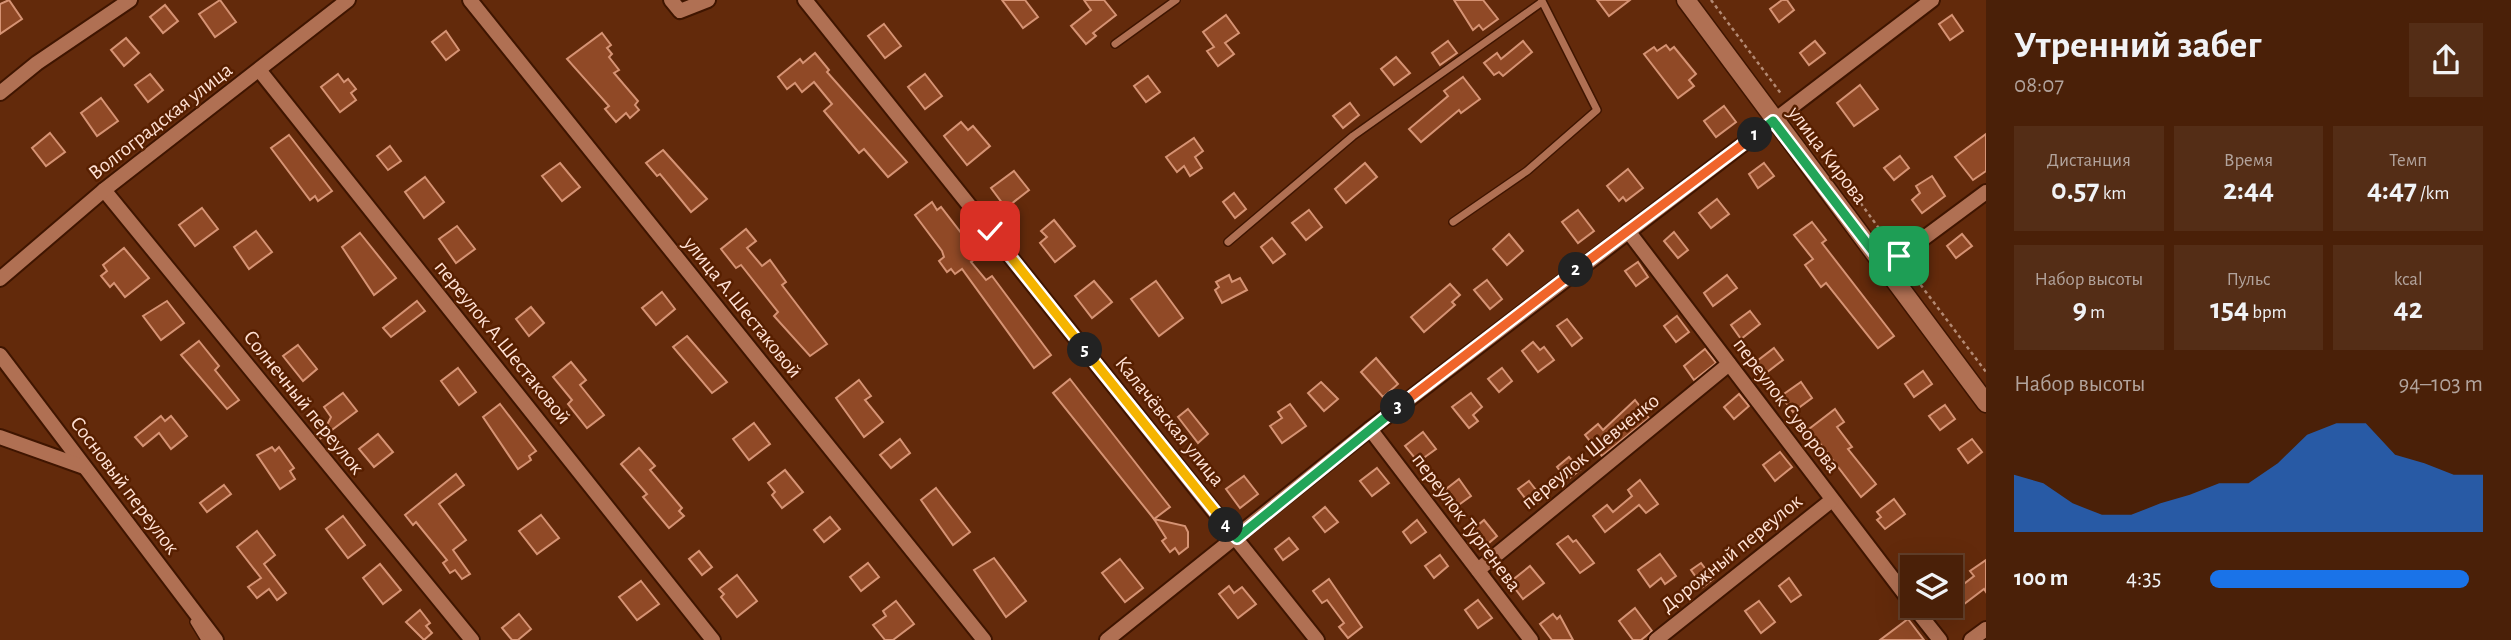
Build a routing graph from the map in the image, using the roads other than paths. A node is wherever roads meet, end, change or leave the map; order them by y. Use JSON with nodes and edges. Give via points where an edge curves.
{"nodes":[{"id":1,"x":130,"y":0,"type":"edge"},
{"id":2,"x":348,"y":0,"type":"edge"},
{"id":3,"x":470,"y":0,"type":"edge"},
{"id":4,"x":671,"y":0,"type":"edge"},
{"id":5,"x":708,"y":0,"type":"edge"},
{"id":6,"x":805,"y":0,"type":"edge"},
{"id":7,"x":1177,"y":0,"type":"edge"},
{"id":8,"x":1686,"y":0,"type":"edge"},
{"id":9,"x":1932,"y":0,"type":"edge"},
{"id":10,"x":1542,"y":1,"type":"edge"},
{"id":11,"x":1115,"y":44,"type":"dead end"},
{"id":12,"x":260,"y":71,"type":"junction"},
{"id":13,"x":0,"y":93,"type":"edge"},
{"id":14,"x":1773,"y":121,"type":"junction"},
{"id":15,"x":104,"y":190,"type":"junction"},
{"id":16,"x":1986,"y":192,"type":"edge"},
{"id":17,"x":1452,"y":222,"type":"dead end"},
{"id":18,"x":1628,"y":231,"type":"junction"},
{"id":19,"x":1228,"y":242,"type":"dead end"},
{"id":20,"x":1892,"y":262,"type":"junction"},
{"id":21,"x":0,"y":279,"type":"edge"},
{"id":22,"x":0,"y":355,"type":"edge"},
{"id":23,"x":1729,"y":364,"type":"junction"},
{"id":24,"x":1986,"y":403,"type":"edge"},
{"id":25,"x":1370,"y":429,"type":"junction"},
{"id":26,"x":0,"y":437,"type":"edge"},
{"id":27,"x":85,"y":468,"type":"junction"},
{"id":28,"x":1832,"y":500,"type":"junction"},
{"id":29,"x":1237,"y":538,"type":"junction"},
{"id":30,"x":1478,"y":570,"type":"junction"},
{"id":31,"x":167,"y":576,"type":"junction"},
{"id":32,"x":1900,"y":588,"type":"edge"},
{"id":33,"x":1923,"y":618,"type":"edge"},
{"id":34,"x":1986,"y":629,"type":"edge"},
{"id":35,"x":205,"y":640,"type":"edge"},
{"id":36,"x":216,"y":640,"type":"edge"},
{"id":37,"x":472,"y":640,"type":"edge"},
{"id":38,"x":713,"y":640,"type":"edge"},
{"id":39,"x":984,"y":640,"type":"edge"},
{"id":40,"x":1107,"y":640,"type":"edge"},
{"id":41,"x":1317,"y":640,"type":"edge"},
{"id":42,"x":1531,"y":640,"type":"edge"},
{"id":43,"x":1656,"y":640,"type":"edge"},
{"id":44,"x":1940,"y":640,"type":"edge"},
{"id":45,"x":1971,"y":640,"type":"edge"}],
"edges":[{"from":1,"to":13,"type":"street"},
{"from":2,"to":12,"type":"street","name":"Волгоградская улица"},
{"from":3,"to":39,"type":"street","name":"улица А.Шестаковой"},
{"from":4,"to":5,"type":"street","via":[[680,10]]},
{"from":6,"to":29,"type":"street","name":"Калачёвская улица"},
{"from":7,"to":11,"type":"lane"},
{"from":8,"to":14,"type":"street","name":"улица Кирова"},
{"from":9,"to":14,"type":"street"},
{"from":10,"to":17,"type":"lane","via":[[1597,110],[1527,171]]},
{"from":10,"to":19,"type":"lane","via":[[1353,136]]},
{"from":12,"to":15,"type":"street","name":"Волгоградская улица"},
{"from":12,"to":38,"type":"street","name":"переулок А.Шестаковой"},
{"from":14,"to":18,"type":"street"},
{"from":14,"to":20,"type":"street","name":"улица Кирова"},
{"from":15,"to":21,"type":"street","name":"Волгоградская улица"},
{"from":15,"to":37,"type":"street","name":"Солнечный переулок"},
{"from":16,"to":20,"type":"street"},
{"from":18,"to":23,"type":"street","name":"переулок Суворова"},
{"from":18,"to":25,"type":"street"},
{"from":20,"to":24,"type":"street","name":"улица Кирова"},
{"from":22,"to":27,"type":"street","name":"Сосновый переулок"},
{"from":23,"to":28,"type":"street","name":"переулок Суворова"},
{"from":23,"to":30,"type":"street","name":"переулок Шевченко"},
{"from":25,"to":29,"type":"street"},
{"from":25,"to":30,"type":"street","name":"переулок Тургенева"},
{"from":26,"to":27,"type":"street"},
{"from":27,"to":31,"type":"street","name":"Сосновый переулок"},
{"from":28,"to":32,"type":"street","name":"переулок Суворова"},
{"from":28,"to":43,"type":"street","name":"Дорожный переулок"},
{"from":29,"to":40,"type":"street"},
{"from":29,"to":41,"type":"street","name":"Калачёвская улица"},
{"from":30,"to":42,"type":"street","name":"переулок Тургенева"},
{"from":31,"to":35,"type":"lane"},
{"from":31,"to":36,"type":"street","name":"Сосновый переулок"},
{"from":33,"to":44,"type":"street","name":"переулок Суворова"},
{"from":34,"to":45,"type":"street"}]}
